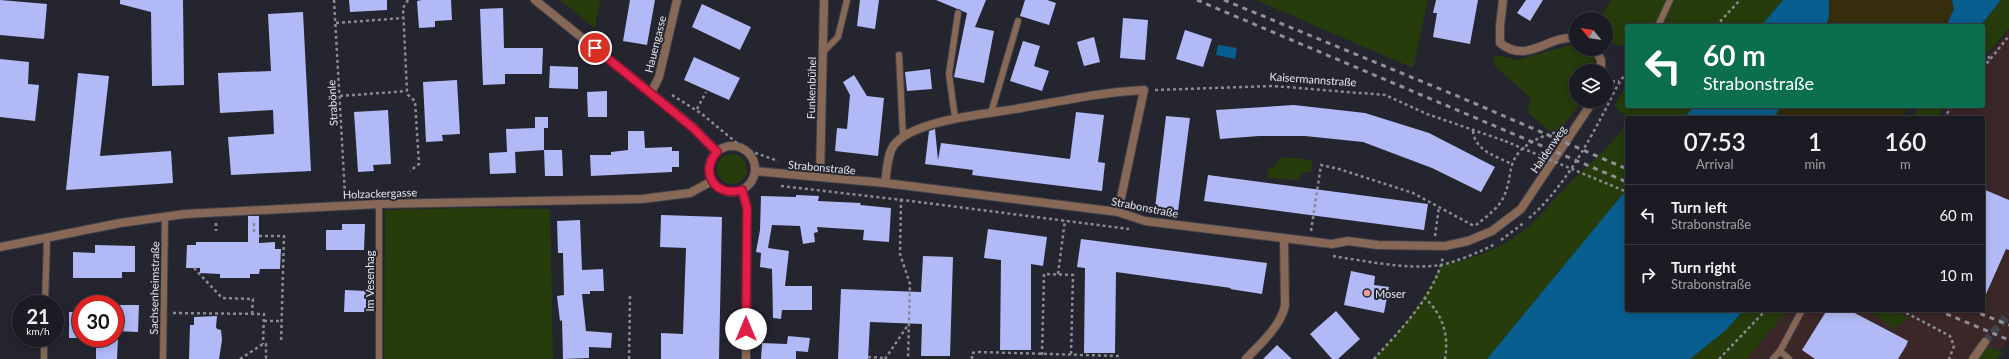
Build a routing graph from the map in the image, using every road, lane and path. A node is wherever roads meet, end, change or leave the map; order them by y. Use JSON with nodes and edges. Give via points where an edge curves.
{"nodes":[{"id":1,"x":334,"y":0,"type":"edge"},
{"id":2,"x":408,"y":0,"type":"edge"},
{"id":3,"x":535,"y":0,"type":"edge"},
{"id":4,"x":677,"y":0,"type":"edge"},
{"id":5,"x":824,"y":0,"type":"edge"},
{"id":6,"x":847,"y":0,"type":"edge"},
{"id":7,"x":1503,"y":0,"type":"edge"},
{"id":8,"x":1670,"y":0,"type":"edge"},
{"id":9,"x":1740,"y":0,"type":"edge"},
{"id":10,"x":958,"y":13,"type":"dead end"},
{"id":11,"x":403,"y":18,"type":"junction"},
{"id":12,"x":1018,"y":21,"type":"dead end"},
{"id":13,"x":336,"y":23,"type":"junction"},
{"id":14,"x":1659,"y":24,"type":"edge"},
{"id":15,"x":1718,"y":24,"type":"edge"},
{"id":16,"x":2009,"y":36,"type":"edge"},
{"id":17,"x":1569,"y":39,"type":"edge"},
{"id":18,"x":822,"y":53,"type":"junction"},
{"id":19,"x":1985,"y":54,"type":"edge"},
{"id":20,"x":899,"y":56,"type":"dead end"},
{"id":21,"x":1991,"y":59,"type":"junction"},
{"id":22,"x":1985,"y":66,"type":"edge"},
{"id":23,"x":1625,"y":75,"type":"edge"},
{"id":24,"x":1613,"y":82,"type":"edge"},
{"id":25,"x":1144,"y":90,"type":"junction"},
{"id":26,"x":408,"y":91,"type":"junction"},
{"id":27,"x":706,"y":92,"type":"dead end"},
{"id":28,"x":651,"y":93,"type":"junction"},
{"id":29,"x":340,"y":96,"type":"junction"},
{"id":30,"x":1588,"y":108,"type":"edge"},
{"id":31,"x":1951,"y":108,"type":"edge"},
{"id":32,"x":697,"y":109,"type":"junction"},
{"id":33,"x":991,"y":113,"type":"junction"},
{"id":34,"x":1945,"y":116,"type":"edge"},
{"id":35,"x":955,"y":118,"type":"junction"},
{"id":36,"x":1576,"y":126,"type":"junction"},
{"id":37,"x":1473,"y":131,"type":"junction"},
{"id":38,"x":903,"y":137,"type":"junction"},
{"id":39,"x":744,"y":150,"type":"junction"},
{"id":40,"x":717,"y":152,"type":"junction"},
{"id":41,"x":785,"y":163,"type":"dead end"},
{"id":42,"x":1512,"y":164,"type":"junction"},
{"id":43,"x":755,"y":171,"type":"junction"},
{"id":44,"x":410,"y":172,"type":"dead end"},
{"id":45,"x":820,"y":177,"type":"junction"},
{"id":46,"x":712,"y":181,"type":"junction"},
{"id":47,"x":885,"y":183,"type":"junction"},
{"id":48,"x":902,"y":185,"type":"junction"},
{"id":49,"x":776,"y":186,"type":"dead end"},
{"id":50,"x":742,"y":190,"type":"junction"},
{"id":51,"x":1625,"y":191,"type":"edge"},
{"id":52,"x":901,"y":200,"type":"junction"},
{"id":53,"x":379,"y":204,"type":"junction"},
{"id":54,"x":346,"y":205,"type":"junction"},
{"id":55,"x":1067,"y":206,"type":"junction"},
{"id":56,"x":1439,"y":207,"type":"junction"},
{"id":57,"x":1521,"y":209,"type":"joint"},
{"id":58,"x":1118,"y":212,"type":"junction"},
{"id":59,"x":165,"y":216,"type":"junction"},
{"id":60,"x":1065,"y":220,"type":"junction"},
{"id":61,"x":1474,"y":226,"type":"junction"},
{"id":62,"x":1468,"y":228,"type":"dead end"},
{"id":63,"x":1135,"y":230,"type":"dead end"},
{"id":64,"x":259,"y":236,"type":"dead end"},
{"id":65,"x":1284,"y":238,"type":"junction"},
{"id":66,"x":47,"y":239,"type":"junction"},
{"id":67,"x":1309,"y":241,"type":"junction"},
{"id":68,"x":1445,"y":246,"type":"junction"},
{"id":69,"x":0,"y":247,"type":"edge"},
{"id":70,"x":1331,"y":256,"type":"dead end"},
{"id":71,"x":194,"y":268,"type":"dead end"},
{"id":72,"x":1058,"y":274,"type":"junction"},
{"id":73,"x":45,"y":295,"type":"edge"},
{"id":74,"x":630,"y":296,"type":"dead end"},
{"id":75,"x":1424,"y":297,"type":"junction"},
{"id":76,"x":1764,"y":312,"type":"edge"},
{"id":77,"x":1801,"y":312,"type":"edge"},
{"id":78,"x":1905,"y":312,"type":"edge"},
{"id":79,"x":163,"y":313,"type":"junction"},
{"id":80,"x":252,"y":314,"type":"junction"},
{"id":81,"x":264,"y":321,"type":"junction"},
{"id":82,"x":282,"y":321,"type":"junction"},
{"id":83,"x":909,"y":324,"type":"junction"},
{"id":84,"x":1985,"y":342,"type":"tunnel mouth"},
{"id":85,"x":281,"y":343,"type":"dead end"},
{"id":86,"x":264,"y":344,"type":"junction"},
{"id":87,"x":44,"y":347,"type":"edge"},
{"id":88,"x":1780,"y":351,"type":"junction"},
{"id":89,"x":1042,"y":355,"type":"junction"},
{"id":90,"x":1071,"y":356,"type":"junction"},
{"id":91,"x":1119,"y":356,"type":"dead end"},
{"id":92,"x":868,"y":357,"type":"dead end"},
{"id":93,"x":885,"y":358,"type":"edge"},
{"id":94,"x":44,"y":359,"type":"edge"},
{"id":95,"x":162,"y":359,"type":"edge"},
{"id":96,"x":240,"y":359,"type":"edge"},
{"id":97,"x":266,"y":359,"type":"edge"},
{"id":98,"x":379,"y":359,"type":"edge"},
{"id":99,"x":629,"y":359,"type":"edge"},
{"id":100,"x":746,"y":359,"type":"edge"},
{"id":101,"x":908,"y":359,"type":"edge"},
{"id":102,"x":972,"y":359,"type":"edge"},
{"id":103,"x":1246,"y":359,"type":"edge"},
{"id":104,"x":1374,"y":359,"type":"edge"},
{"id":105,"x":1445,"y":359,"type":"edge"},
{"id":106,"x":1719,"y":359,"type":"edge"},
{"id":107,"x":1774,"y":359,"type":"edge"},
{"id":108,"x":1789,"y":359,"type":"edge"},
{"id":109,"x":1949,"y":359,"type":"edge"},
{"id":110,"x":1973,"y":359,"type":"edge"}],
"edges":[{"from":1,"to":13,"type":"path","name":"Strabönle"},
{"from":2,"to":11,"type":"path","via":[[403,8]]},
{"from":3,"to":28,"type":"street"},
{"from":4,"to":28,"type":"street","name":"Hauengasse","via":[[659,77]]},
{"from":5,"to":18,"type":"street","name":"Funkenbühel"},
{"from":6,"to":18,"type":"lane","via":[[838,37]]},
{"from":7,"to":17,"type":"street","via":[[1500,43],[1509,50],[1522,53]]},
{"from":8,"to":14,"type":"lane"},
{"from":9,"to":15,"type":"path"},
{"from":10,"to":35,"type":"lane","via":[[949,74]]},
{"from":11,"to":13,"type":"path"},
{"from":11,"to":26,"type":"path"},
{"from":12,"to":33,"type":"lane"},
{"from":13,"to":29,"type":"path","name":"Strabönle"},
{"from":16,"to":21,"type":"path"},
{"from":18,"to":45,"type":"street","name":"Funkenbühel"},
{"from":19,"to":21,"type":"path"},
{"from":20,"to":38,"type":"lane"},
{"from":21,"to":22,"type":"path"},
{"from":23,"to":24,"type":"path","via":[[1620,81]]},
{"from":25,"to":33,"type":"street","via":[[1111,92]]},
{"from":25,"to":37,"type":"path","name":"Kaisermannstraße","via":[[1273,86],[1386,95]]},
{"from":25,"to":58,"type":"street"},
{"from":26,"to":29,"type":"path"},
{"from":26,"to":44,"type":"path","via":[[408,95],[415,101],[419,164]]},
{"from":27,"to":32,"type":"path"},
{"from":28,"to":32,"type":"path","via":[[674,95]]},
{"from":28,"to":40,"type":"street"},
{"from":29,"to":54,"type":"path","name":"Strabönle"},
{"from":30,"to":36,"type":"street","name":"Haldenweg"},
{"from":31,"to":34,"type":"path"},
{"from":32,"to":39,"type":"path"},
{"from":33,"to":35,"type":"street"},
{"from":35,"to":38,"type":"street"},
{"from":36,"to":42,"type":"path","via":[[1550,134],[1520,149]]},
{"from":36,"to":57,"type":"street","name":"Haldenweg"},
{"from":37,"to":42,"type":"path","via":[[1478,147]]},
{"from":37,"to":51,"type":"path","name":"Kaisermannstraße","bridge":true,"via":[[1505,141]]},
{"from":38,"to":47,"type":"street","via":[[893,145]]},
{"from":39,"to":40,"type":"street","via":[[730,146]]},
{"from":39,"to":41,"type":"path"},
{"from":39,"to":43,"type":"street","via":[[752,159]]},
{"from":40,"to":46,"type":"street","via":[[710,162]]},
{"from":42,"to":61,"type":"path","via":[[1504,197],[1492,212]]},
{"from":43,"to":45,"type":"street","name":"Strabonstraße"},
{"from":43,"to":50,"type":"street","via":[[751,182]]},
{"from":45,"to":47,"type":"street","name":"Strabonstraße"},
{"from":46,"to":50,"type":"street","via":[[716,186],[729,192]]},
{"from":46,"to":53,"type":"street","name":"Holzackergasse","via":[[690,193],[642,199]]},
{"from":47,"to":48,"type":"street","name":"Strabonstraße"},
{"from":48,"to":52,"type":"path"},
{"from":48,"to":55,"type":"street","name":"Strabonstraße"},
{"from":49,"to":52,"type":"path"},
{"from":50,"to":100,"type":"street","via":[[747,208]]},
{"from":52,"to":60,"type":"path"},
{"from":52,"to":83,"type":"path","via":[[900,254],[910,284]]},
{"from":53,"to":54,"type":"street","name":"Holzackergasse"},
{"from":53,"to":98,"type":"lane","name":"Im Vesenhag"},
{"from":54,"to":59,"type":"street","name":"Holzackergasse"},
{"from":55,"to":58,"type":"street","name":"Strabonstraße"},
{"from":55,"to":60,"type":"path"},
{"from":56,"to":61,"type":"path"},
{"from":56,"to":67,"type":"path","via":[[1413,193],[1339,169],[1321,166]]},
{"from":56,"to":68,"type":"path","via":[[1435,237],[1448,234]]},
{"from":57,"to":68,"type":"street","name":"Strabonstraße","via":[[1492,231],[1468,241]]},
{"from":58,"to":65,"type":"street","name":"Strabonstraße","via":[[1145,221]]},
{"from":59,"to":66,"type":"street","name":"Holzackergasse"},
{"from":59,"to":79,"type":"lane","name":"Sachsenheimstraße"},
{"from":60,"to":63,"type":"path"},
{"from":60,"to":72,"type":"path"},
{"from":61,"to":62,"type":"path"},
{"from":64,"to":82,"type":"path","via":[[284,236]]},
{"from":65,"to":67,"type":"street","name":"Strabonstraße"},
{"from":65,"to":103,"type":"street","via":[[1283,314]]},
{"from":66,"to":69,"type":"street","name":"Holzackergasse"},
{"from":66,"to":73,"type":"lane"},
{"from":67,"to":68,"type":"street","name":"Strabonstraße","via":[[1332,244],[1348,241],[1378,245]]},
{"from":70,"to":75,"type":"path","via":[[1394,265],[1441,265]]},
{"from":71,"to":80,"type":"path","via":[[222,298],[253,298]]},
{"from":72,"to":89,"type":"path","via":[[1044,274]]},
{"from":72,"to":90,"type":"path","via":[[1073,275]]},
{"from":74,"to":99,"type":"path"},
{"from":75,"to":104,"type":"path","via":[[1407,322]]},
{"from":75,"to":105,"type":"path","via":[[1436,309],[1444,325],[1447,342]]},
{"from":76,"to":106,"type":"path"},
{"from":77,"to":88,"type":"lane"},
{"from":78,"to":109,"type":"path","via":[[1950,336],[1954,346]]},
{"from":79,"to":80,"type":"path"},
{"from":79,"to":95,"type":"lane","name":"Sachsenheimstraße"},
{"from":80,"to":81,"type":"path","via":[[264,314]]},
{"from":81,"to":82,"type":"path"},
{"from":81,"to":86,"type":"path"},
{"from":82,"to":85,"type":"path"},
{"from":83,"to":93,"type":"path"},
{"from":83,"to":101,"type":"path"},
{"from":84,"to":110,"type":"street"},
{"from":86,"to":96,"type":"path"},
{"from":86,"to":97,"type":"path"},
{"from":87,"to":94,"type":"lane"},
{"from":88,"to":107,"type":"lane"},
{"from":88,"to":108,"type":"lane"},
{"from":89,"to":90,"type":"path"},
{"from":89,"to":102,"type":"path","via":[[979,352],[972,353]]},
{"from":90,"to":91,"type":"path"},
{"from":92,"to":93,"type":"path"}]}
